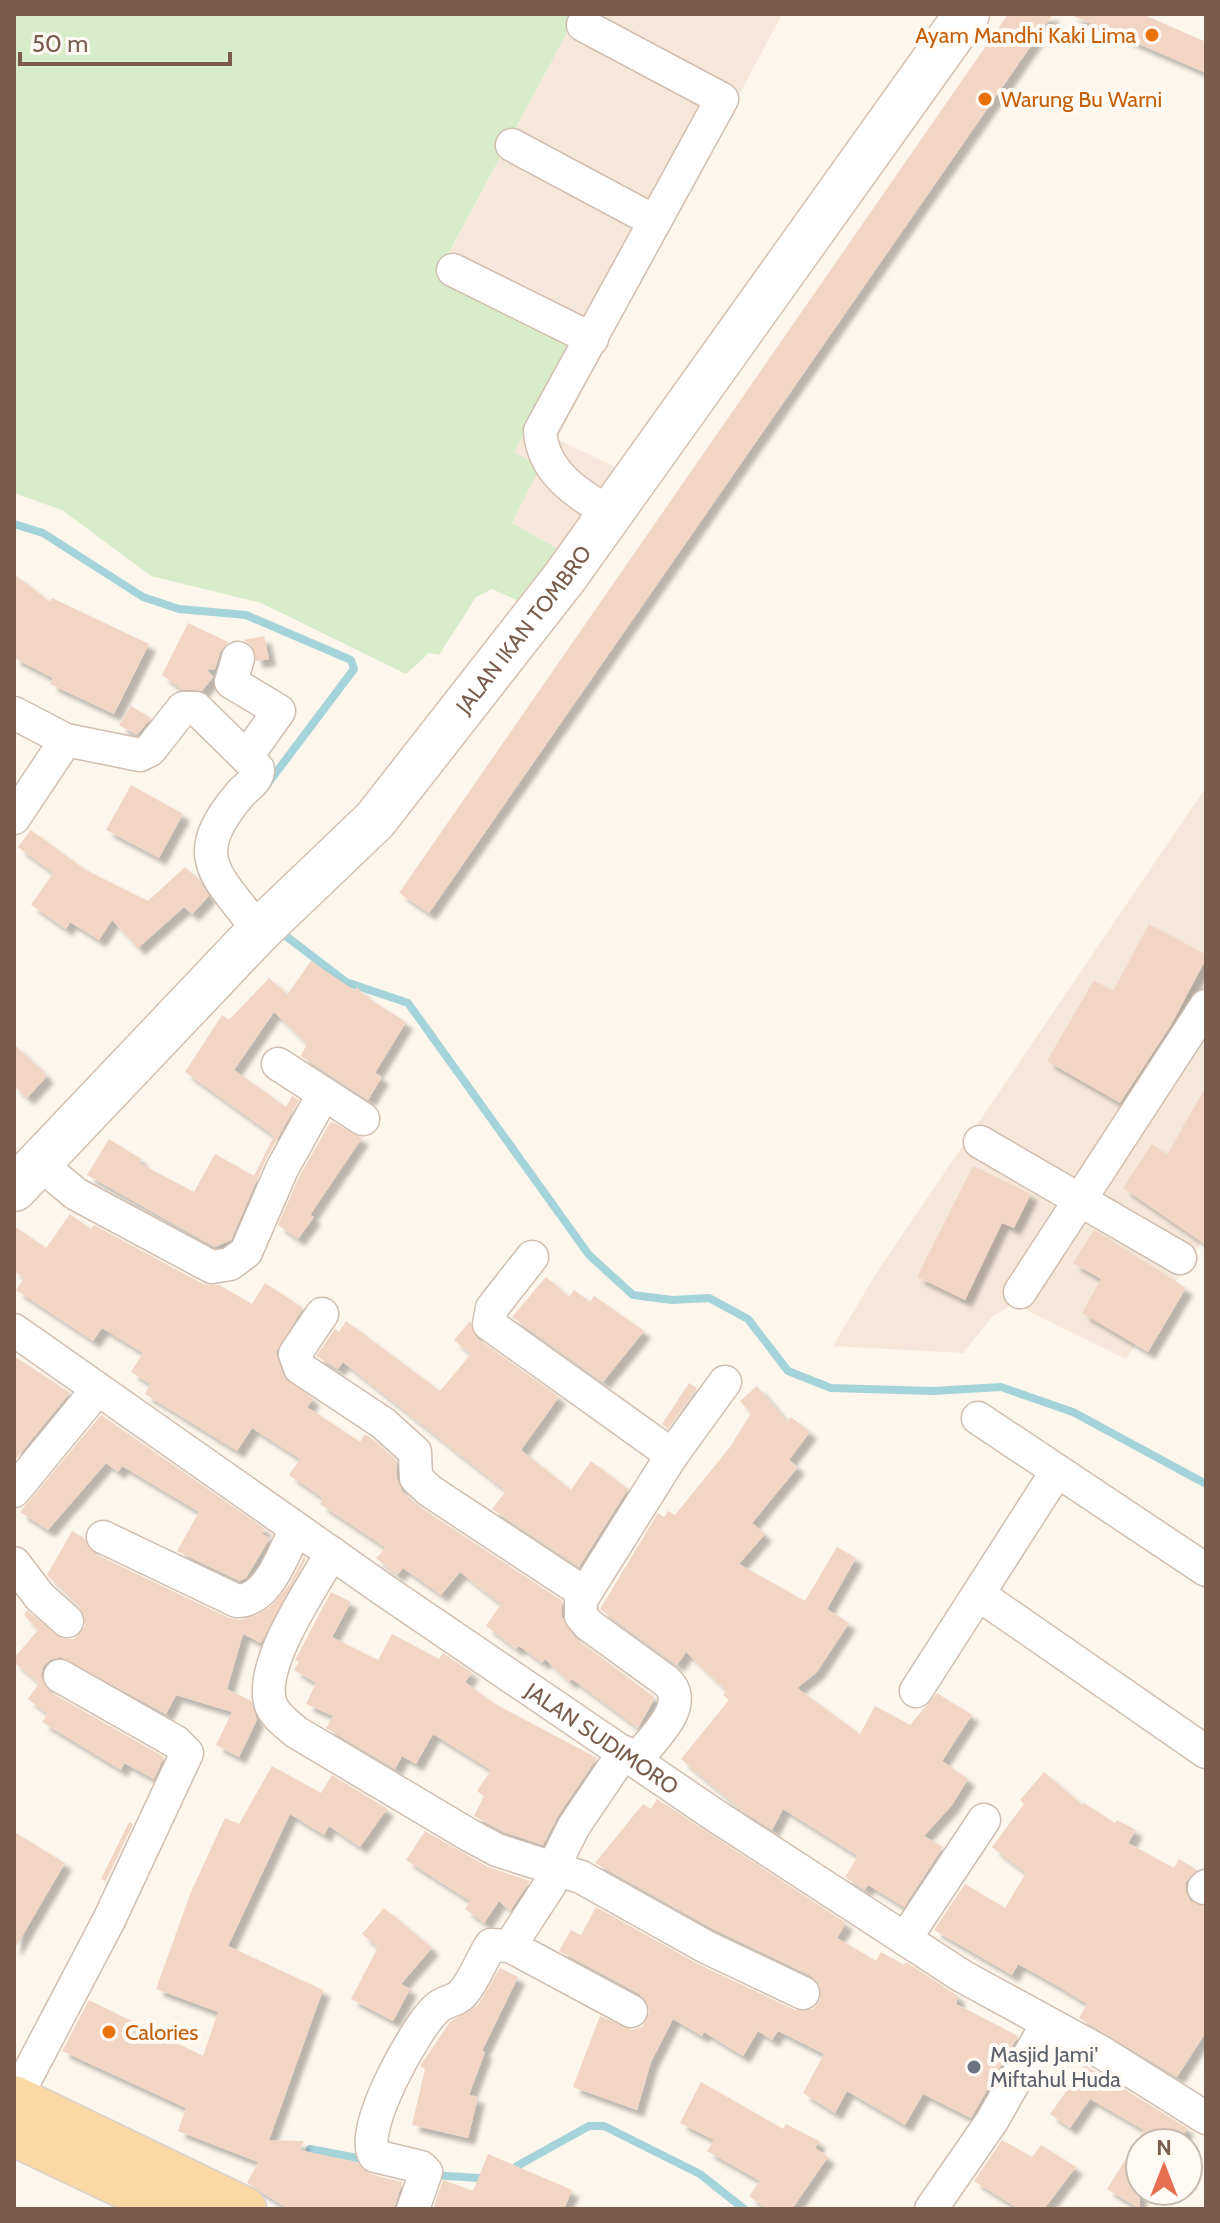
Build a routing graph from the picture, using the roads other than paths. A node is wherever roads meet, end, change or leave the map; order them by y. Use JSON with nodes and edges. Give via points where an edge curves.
{"nodes":[{"id":1,"x":967,"y":14,"type":"edge"},
{"id":2,"x":583,"y":25,"type":"dead end"},
{"id":3,"x":512,"y":145,"type":"dead end"},
{"id":4,"x":654,"y":221,"type":"junction"},
{"id":5,"x":453,"y":270,"type":"dead end"},
{"id":6,"x":592,"y":339,"type":"junction"},
{"id":7,"x":610,"y":513,"type":"junction"},
{"id":8,"x":238,"y":658,"type":"dead end"},
{"id":9,"x":14,"y":713,"type":"edge"},
{"id":10,"x":66,"y":740,"type":"junction"},
{"id":11,"x":247,"y":756,"type":"junction"},
{"id":12,"x":14,"y":818,"type":"edge"},
{"id":13,"x":259,"y":931,"type":"junction"},
{"id":14,"x":1206,"y":1006,"type":"edge"},
{"id":15,"x":278,"y":1064,"type":"dead end"},
{"id":16,"x":323,"y":1095,"type":"junction"},
{"id":17,"x":363,"y":1119,"type":"dead end"},
{"id":18,"x":980,"y":1142,"type":"dead end"},
{"id":19,"x":27,"y":1177,"type":"edge"},
{"id":20,"x":1080,"y":1199,"type":"junction"},
{"id":21,"x":532,"y":1257,"type":"dead end"},
{"id":22,"x":1180,"y":1258,"type":"dead end"},
{"id":23,"x":1020,"y":1292,"type":"dead end"},
{"id":24,"x":322,"y":1314,"type":"dead end"},
{"id":25,"x":14,"y":1330,"type":"edge"},
{"id":26,"x":725,"y":1382,"type":"dead end"},
{"id":27,"x":97,"y":1390,"type":"junction"},
{"id":28,"x":978,"y":1418,"type":"dead end"},
{"id":29,"x":672,"y":1455,"type":"junction"},
{"id":30,"x":1057,"y":1471,"type":"junction"},
{"id":31,"x":14,"y":1491,"type":"edge"},
{"id":32,"x":296,"y":1529,"type":"junction"},
{"id":33,"x":103,"y":1537,"type":"dead end"},
{"id":34,"x":332,"y":1553,"type":"junction"},
{"id":35,"x":14,"y":1563,"type":"edge"},
{"id":36,"x":1206,"y":1570,"type":"edge"},
{"id":37,"x":583,"y":1592,"type":"junction"},
{"id":38,"x":978,"y":1594,"type":"junction"},
{"id":39,"x":67,"y":1621,"type":"dead end"},
{"id":40,"x":60,"y":1676,"type":"dead end"},
{"id":41,"x":916,"y":1691,"type":"dead end"},
{"id":42,"x":1206,"y":1752,"type":"edge"},
{"id":43,"x":630,"y":1756,"type":"junction"},
{"id":44,"x":984,"y":1820,"type":"dead end"},
{"id":45,"x":554,"y":1869,"type":"junction"},
{"id":46,"x":905,"y":1939,"type":"junction"},
{"id":47,"x":510,"y":1946,"type":"junction"},
{"id":48,"x":803,"y":1993,"type":"dead end"},
{"id":49,"x":631,"y":2011,"type":"dead end"},
{"id":50,"x":1047,"y":2024,"type":"junction"},
{"id":51,"x":14,"y":2098,"type":"edge"},
{"id":52,"x":1206,"y":2118,"type":"edge"},
{"id":53,"x":14,"y":2134,"type":"edge"},
{"id":54,"x":421,"y":2187,"type":"edge"},
{"id":55,"x":945,"y":2205,"type":"edge"},
{"id":56,"x":172,"y":2209,"type":"edge"},
{"id":57,"x":244,"y":2209,"type":"edge"}],
"edges":[{"from":1,"to":7,"type":"street","name":"JALAN IKAN TOMBRO"},
{"from":2,"to":4,"type":"street","via":[[722,99]]},
{"from":3,"to":4,"type":"street"},
{"from":4,"to":6,"type":"street"},
{"from":5,"to":6,"type":"street"},
{"from":6,"to":7,"type":"street","via":[[540,431],[554,470],[567,486]]},
{"from":7,"to":13,"type":"street","name":"JALAN IKAN TOMBRO","via":[[375,820]]},
{"from":8,"to":11,"type":"street","via":[[231,682],[279,711]]},
{"from":9,"to":10,"type":"street"},
{"from":10,"to":11,"type":"street","via":[[140,755],[190,706]]},
{"from":10,"to":12,"type":"street"},
{"from":11,"to":13,"type":"street","via":[[258,775],[208,850],[215,872]]},
{"from":13,"to":19,"type":"street","name":"JALAN IKAN TOMBRO"},
{"from":14,"to":20,"type":"street"},
{"from":15,"to":16,"type":"street"},
{"from":16,"to":17,"type":"street"},
{"from":16,"to":19,"type":"street","via":[[282,1169],[246,1252],[224,1266],[212,1267],[76,1194]]},
{"from":18,"to":20,"type":"street"},
{"from":20,"to":22,"type":"street"},
{"from":20,"to":23,"type":"street"},
{"from":21,"to":29,"type":"street","via":[[492,1308],[489,1324]]},
{"from":24,"to":37,"type":"street","via":[[295,1354],[300,1368],[383,1423],[415,1452],[415,1475],[430,1491]]},
{"from":25,"to":27,"type":"street","name":"JALAN SUDIMORO"},
{"from":26,"to":29,"type":"street"},
{"from":27,"to":31,"type":"street"},
{"from":27,"to":32,"type":"street","name":"JALAN SUDIMORO"},
{"from":28,"to":30,"type":"street"},
{"from":29,"to":37,"type":"street"},
{"from":30,"to":36,"type":"street"},
{"from":30,"to":38,"type":"street"},
{"from":32,"to":33,"type":"street","via":[[261,1592],[245,1601]]},
{"from":32,"to":34,"type":"street","name":"JALAN SUDIMORO"},
{"from":34,"to":43,"type":"street","name":"JALAN SUDIMORO"},
{"from":34,"to":45,"type":"street","via":[[269,1674],[277,1715],[296,1732],[469,1835]]},
{"from":35,"to":39,"type":"street"},
{"from":37,"to":43,"type":"street","via":[[583,1619],[675,1692],[675,1708]]},
{"from":38,"to":41,"type":"street"},
{"from":38,"to":42,"type":"street"},
{"from":40,"to":51,"type":"street","via":[[187,1753],[109,1920]]},
{"from":43,"to":45,"type":"street","via":[[574,1826]]},
{"from":43,"to":46,"type":"street","name":"JALAN SUDIMORO"},
{"from":44,"to":46,"type":"street"},
{"from":45,"to":47,"type":"street","via":[[551,1883]]},
{"from":45,"to":48,"type":"street","via":[[589,1881],[706,1947]]},
{"from":46,"to":50,"type":"street","name":"JALAN SUDIMORO"},
{"from":47,"to":49,"type":"street"},
{"from":47,"to":54,"type":"street","via":[[491,1945],[462,1996],[438,2006],[384,2096],[369,2139],[372,2152],[421,2167]]},
{"from":50,"to":52,"type":"street","name":"JALAN SUDIMORO"},
{"from":50,"to":55,"type":"street"},
{"from":51,"to":57,"type":"main road"},
{"from":53,"to":56,"type":"main road"}]}
